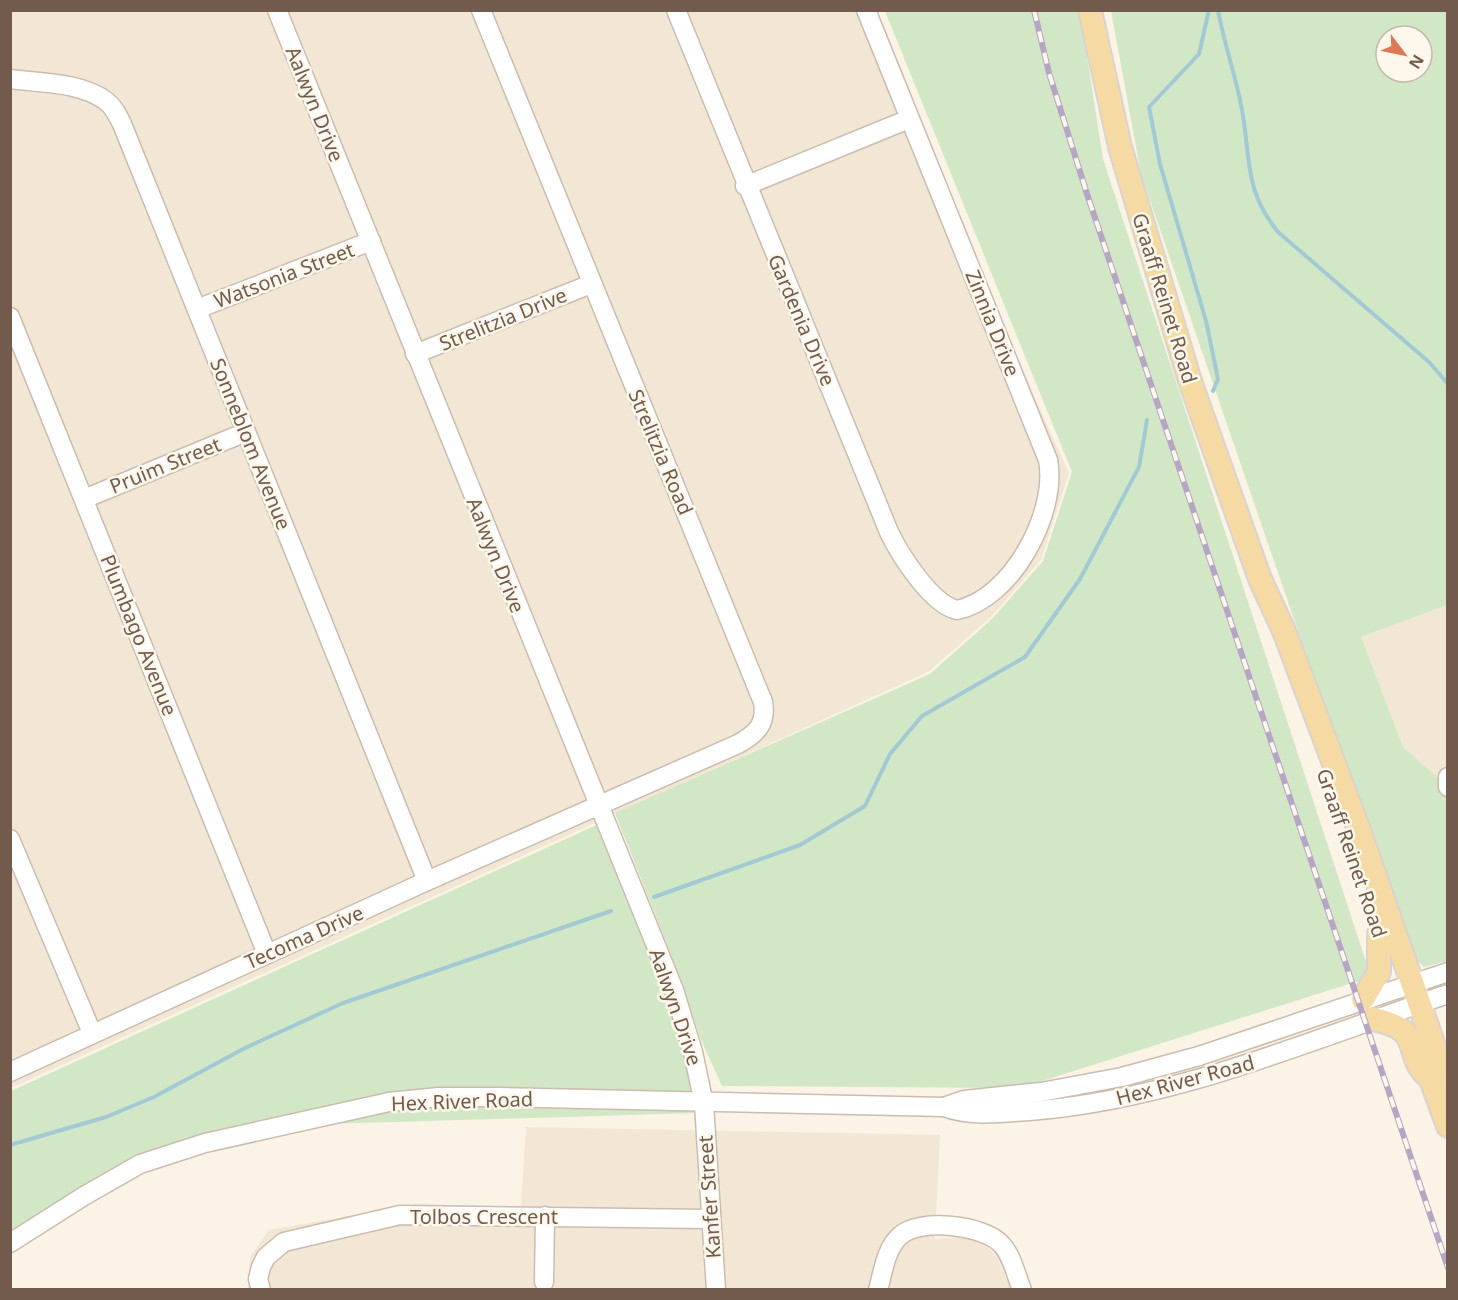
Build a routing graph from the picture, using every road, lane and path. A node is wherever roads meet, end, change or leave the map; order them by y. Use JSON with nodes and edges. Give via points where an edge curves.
{"nodes":[{"id":1,"x":277,"y":10,"type":"edge"},
{"id":2,"x":481,"y":10,"type":"edge"},
{"id":3,"x":676,"y":10,"type":"edge"},
{"id":4,"x":866,"y":10,"type":"edge"},
{"id":5,"x":1090,"y":10,"type":"edge"},
{"id":6,"x":10,"y":79,"type":"edge"},
{"id":7,"x":909,"y":119,"type":"junction"},
{"id":8,"x":746,"y":186,"type":"junction"},
{"id":9,"x":371,"y":241,"type":"junction"},
{"id":10,"x":591,"y":284,"type":"junction"},
{"id":11,"x":197,"y":309,"type":"junction"},
{"id":12,"x":10,"y":317,"type":"edge"},
{"id":13,"x":415,"y":354,"type":"junction"},
{"id":14,"x":246,"y":432,"type":"junction"},
{"id":15,"x":84,"y":498,"type":"junction"},
{"id":16,"x":1260,"y":579,"type":"junction"},
{"id":17,"x":957,"y":610,"type":"joint"},
{"id":18,"x":599,"y":807,"type":"junction"},
{"id":19,"x":10,"y":839,"type":"edge"},
{"id":20,"x":17,"y":875,"type":"edge"},
{"id":21,"x":427,"y":881,"type":"junction"},
{"id":22,"x":1379,"y":934,"type":"junction"},
{"id":23,"x":267,"y":954,"type":"junction"},
{"id":24,"x":1448,"y":972,"type":"edge"},
{"id":25,"x":1405,"y":984,"type":"junction"},
{"id":26,"x":1448,"y":994,"type":"edge"},
{"id":27,"x":1363,"y":999,"type":"junction"},
{"id":28,"x":1413,"y":1006,"type":"junction"},
{"id":29,"x":1373,"y":1020,"type":"junction"},
{"id":30,"x":92,"y":1033,"type":"junction"},
{"id":31,"x":10,"y":1072,"type":"edge"},
{"id":32,"x":1439,"y":1082,"type":"edge"},
{"id":33,"x":704,"y":1104,"type":"junction"},
{"id":34,"x":944,"y":1107,"type":"junction"},
{"id":35,"x":1448,"y":1126,"type":"edge"},
{"id":36,"x":545,"y":1216,"type":"junction"},
{"id":37,"x":710,"y":1219,"type":"junction"},
{"id":38,"x":10,"y":1243,"type":"edge"},
{"id":39,"x":544,"y":1282,"type":"dead end"},
{"id":40,"x":261,"y":1290,"type":"edge"},
{"id":41,"x":716,"y":1290,"type":"edge"},
{"id":42,"x":878,"y":1290,"type":"edge"},
{"id":43,"x":1022,"y":1290,"type":"edge"}],
"edges":[{"from":1,"to":9,"type":"street","name":"Aalwyn Drive"},
{"from":2,"to":10,"type":"street","name":"Strelitzia Road"},
{"from":3,"to":8,"type":"street","name":"Gardenia Drive"},
{"from":4,"to":7,"type":"street","name":"Zinnia Drive"},
{"from":5,"to":16,"type":"main road","name":"Graaff Reinet Road","via":[[1120,147],[1147,243],[1190,381]]},
{"from":6,"to":11,"type":"street","name":"Sonneblom Avenue","via":[[81,90],[107,101],[113,108]]},
{"from":7,"to":8,"type":"street"},
{"from":7,"to":17,"type":"street","name":"Zinnia Drive","via":[[1050,472],[1039,522],[1024,558],[975,603]]},
{"from":8,"to":17,"type":"street","name":"Gardenia Drive","via":[[889,532],[928,588],[945,605]]},
{"from":9,"to":11,"type":"street","name":"Watsonia Street"},
{"from":9,"to":13,"type":"street","name":"Aalwyn Drive"},
{"from":10,"to":13,"type":"street","name":"Strelitzia Drive"},
{"from":10,"to":18,"type":"street","name":"Strelitzia Road","via":[[765,711],[761,726],[750,737]]},
{"from":11,"to":14,"type":"street","name":"Sonneblom Avenue"},
{"from":12,"to":15,"type":"street","name":"Plumbago Avenue"},
{"from":13,"to":18,"type":"street","name":"Aalwyn Drive"},
{"from":14,"to":15,"type":"street","name":"Pruim Street"},
{"from":14,"to":21,"type":"street","name":"Sonneblom Avenue"},
{"from":15,"to":23,"type":"street","name":"Plumbago Avenue"},
{"from":16,"to":22,"type":"main road","name":"Graaff Reinet Road"},
{"from":16,"to":25,"type":"main road","name":"Graaff Reinet Road","via":[[1315,713]]},
{"from":18,"to":21,"type":"street","name":"Tecoma Drive"},
{"from":18,"to":33,"type":"street","name":"Aalwyn Drive","via":[[674,990]]},
{"from":19,"to":20,"type":"street"},
{"from":20,"to":30,"type":"street"},
{"from":21,"to":23,"type":"street","name":"Tecoma Drive"},
{"from":22,"to":25,"type":"main road","name":"Graaff Reinet Road"},
{"from":22,"to":27,"type":"main road","via":[[1378,972]]},
{"from":23,"to":30,"type":"street","name":"Tecoma Drive"},
{"from":24,"to":25,"type":"street","name":"Hex River Road"},
{"from":25,"to":27,"type":"street","name":"Hex River Road"},
{"from":25,"to":28,"type":"main road","name":"Graaff Reinet Road"},
{"from":26,"to":28,"type":"street","name":"Hex River Road"},
{"from":27,"to":34,"type":"street","name":"Hex River Road","via":[[1199,1056],[1122,1077],[1041,1092],[964,1100]]},
{"from":28,"to":29,"type":"street","name":"Hex River Road"},
{"from":28,"to":32,"type":"main road","name":"Graaff Reinet Road"},
{"from":29,"to":32,"type":"main road","via":[[1391,1023],[1404,1031],[1413,1043],[1422,1070]]},
{"from":29,"to":34,"type":"street","name":"Hex River Road","via":[[1149,1094],[992,1114],[962,1114]]},
{"from":30,"to":31,"type":"street","name":"Tecoma Drive"},
{"from":32,"to":35,"type":"main road","name":"Graaff Reinet Road"},
{"from":33,"to":34,"type":"street","name":"Hex River Road"},
{"from":33,"to":37,"type":"street","name":"Kanfer Street"},
{"from":33,"to":38,"type":"street","name":"Hex River Road","via":[[439,1097],[346,1110],[205,1143],[140,1164]]},
{"from":36,"to":37,"type":"street","name":"Tolbos Crescent"},
{"from":36,"to":39,"type":"street"},
{"from":36,"to":40,"type":"street","name":"Tolbos Crescent","via":[[415,1214],[284,1242],[266,1257],[261,1267]]},
{"from":37,"to":41,"type":"street","name":"Kanfer Street"},
{"from":42,"to":43,"type":"street","via":[[895,1242],[912,1228],[925,1226],[972,1229],[995,1239],[1008,1254]]}]}
